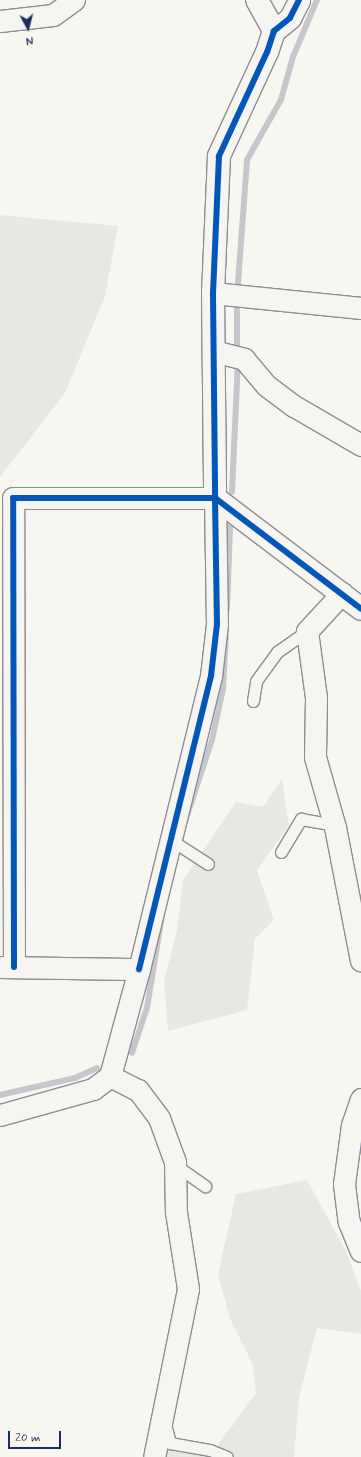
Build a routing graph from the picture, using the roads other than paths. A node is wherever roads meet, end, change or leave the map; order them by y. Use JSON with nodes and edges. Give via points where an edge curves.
{"nodes":[{"id":1,"x":74,"y":0,"type":"edge"},
{"id":2,"x":258,"y":0,"type":"edge"},
{"id":3,"x":299,"y":0,"type":"edge"},
{"id":4,"x":0,"y":21,"type":"edge"},
{"id":5,"x":274,"y":31,"type":"junction"},
{"id":6,"x":219,"y":293,"type":"junction"},
{"id":7,"x":361,"y":308,"type":"edge"},
{"id":8,"x":227,"y":355,"type":"junction"},
{"id":9,"x":361,"y":445,"type":"edge"},
{"id":10,"x":215,"y":498,"type":"junction"},
{"id":11,"x":7,"y":499,"type":"edge"},
{"id":12,"x":342,"y":592,"type":"junction"},
{"id":13,"x":361,"y":609,"type":"edge"},
{"id":14,"x":307,"y":631,"type":"junction"},
{"id":15,"x":253,"y":701,"type":"dead end"},
{"id":16,"x":335,"y":825,"type":"junction"},
{"id":17,"x":176,"y":843,"type":"junction"},
{"id":18,"x":281,"y":852,"type":"dead end"},
{"id":19,"x":208,"y":864,"type":"dead end"},
{"id":20,"x":361,"y":961,"type":"edge"},
{"id":21,"x":7,"y":967,"type":"edge"},
{"id":22,"x":139,"y":969,"type":"junction"},
{"id":23,"x":110,"y":1076,"type":"junction"},
{"id":24,"x":361,"y":1099,"type":"edge"},
{"id":25,"x":0,"y":1115,"type":"edge"},
{"id":26,"x":174,"y":1164,"type":"junction"},
{"id":27,"x":205,"y":1186,"type":"dead end"},
{"id":28,"x":361,"y":1252,"type":"edge"},
{"id":29,"x":162,"y":1413,"type":"junction"},
{"id":30,"x":154,"y":1457,"type":"edge"},
{"id":31,"x":226,"y":1457,"type":"edge"}],
"edges":[{"from":1,"to":4,"type":"street","via":[[53,14]]},
{"from":2,"to":5,"type":"street"},
{"from":3,"to":5,"type":"street","via":[[290,18]]},
{"from":5,"to":6,"type":"street","via":[[220,156]]},
{"from":6,"to":7,"type":"street"},
{"from":6,"to":8,"type":"street"},
{"from":8,"to":9,"type":"street","via":[[294,406]]},
{"from":8,"to":10,"type":"street"},
{"from":10,"to":11,"type":"street"},
{"from":10,"to":12,"type":"street"},
{"from":10,"to":17,"type":"street","via":[[217,624],[212,669]]},
{"from":11,"to":21,"type":"street"},
{"from":12,"to":13,"type":"street"},
{"from":12,"to":14,"type":"street"},
{"from":14,"to":15,"type":"lane","via":[[277,652],[256,681]]},
{"from":14,"to":16,"type":"street","via":[[316,698],[315,757]]},
{"from":16,"to":18,"type":"lane","via":[[301,819]]},
{"from":16,"to":20,"type":"street"},
{"from":17,"to":19,"type":"lane"},
{"from":17,"to":22,"type":"street"},
{"from":21,"to":22,"type":"street"},
{"from":22,"to":23,"type":"street"},
{"from":23,"to":25,"type":"street","via":[[93,1089]]},
{"from":23,"to":26,"type":"street","via":[[138,1090],[159,1118]]},
{"from":24,"to":28,"type":"street","via":[[352,1125],[344,1184],[350,1222]]},
{"from":26,"to":27,"type":"lane"},
{"from":26,"to":29,"type":"street","via":[[176,1212],[188,1289]]},
{"from":29,"to":30,"type":"street"},
{"from":29,"to":31,"type":"lane","via":[[170,1443],[210,1450]]}]}
